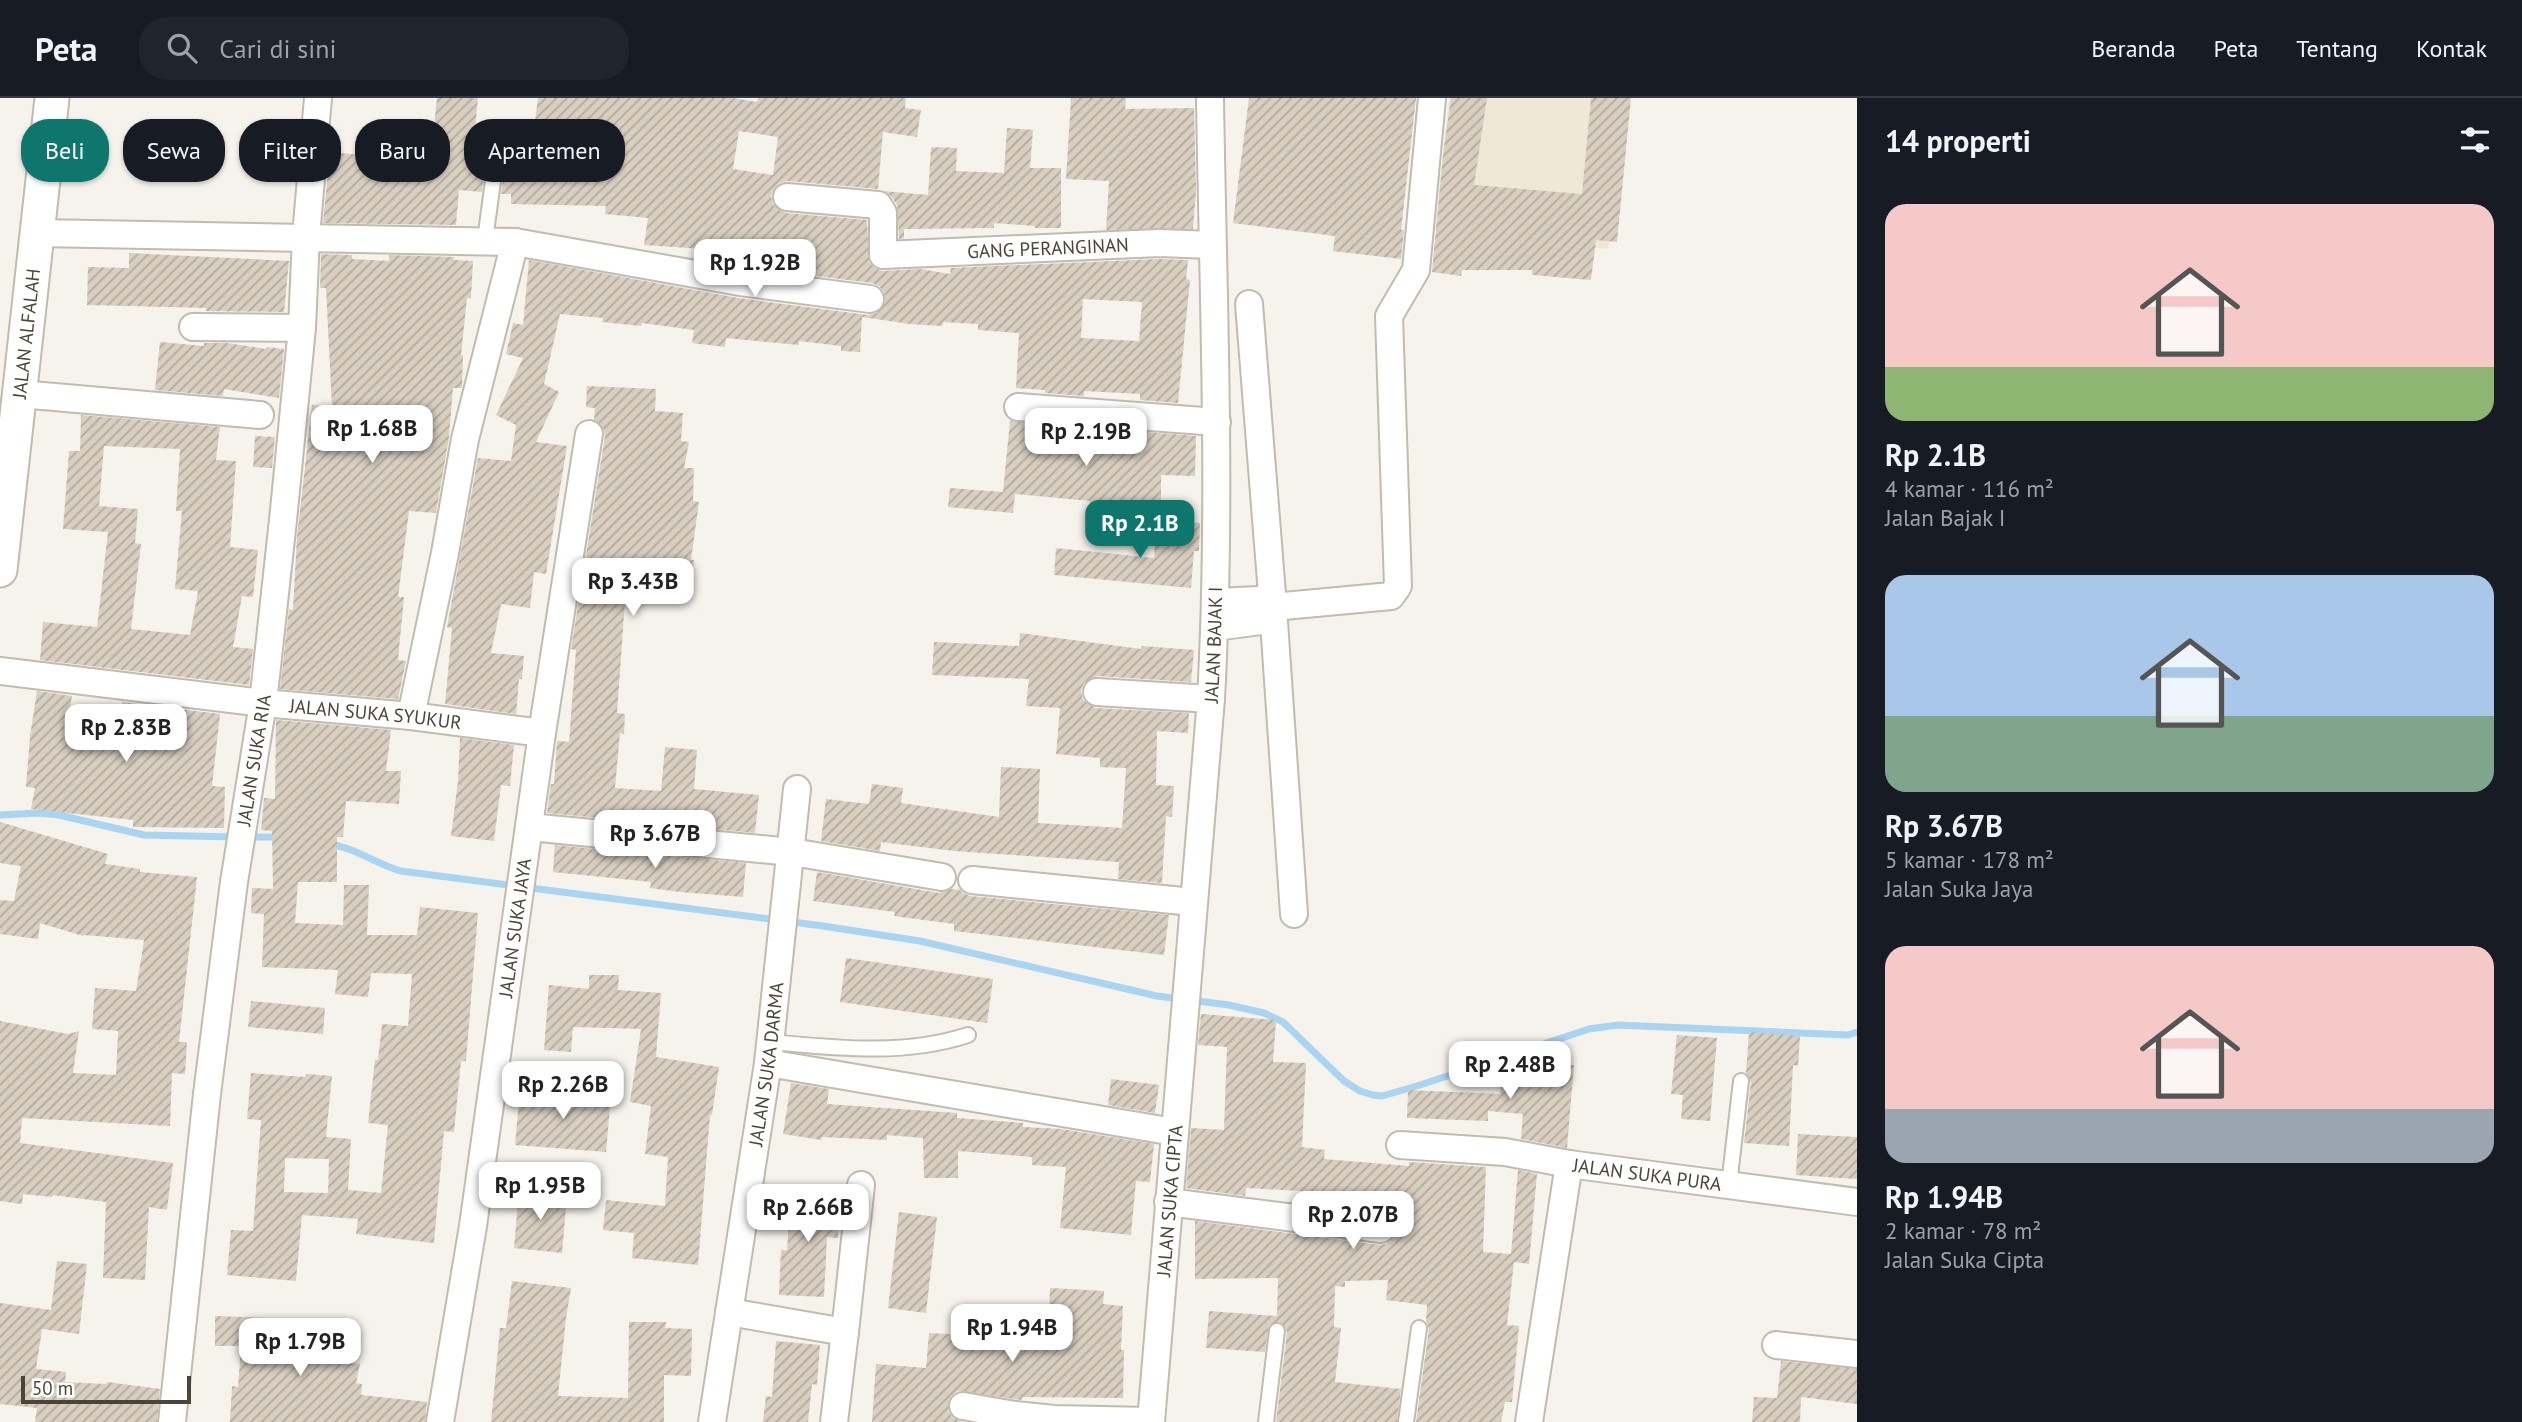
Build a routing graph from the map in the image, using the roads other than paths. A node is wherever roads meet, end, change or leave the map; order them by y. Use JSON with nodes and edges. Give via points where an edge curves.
{"nodes":[{"id":1,"x":52,"y":98,"type":"edge"},
{"id":2,"x":318,"y":98,"type":"edge"},
{"id":3,"x":1210,"y":98,"type":"edge"},
{"id":4,"x":1432,"y":98,"type":"edge"},
{"id":5,"x":493,"y":182,"type":"edge"},
{"id":6,"x":787,"y":197,"type":"dead end"},
{"id":7,"x":38,"y":233,"type":"junction"},
{"id":8,"x":306,"y":236,"type":"junction"},
{"id":9,"x":485,"y":240,"type":"junction"},
{"id":10,"x":515,"y":242,"type":"junction"},
{"id":11,"x":1212,"y":245,"type":"junction"},
{"id":12,"x":870,"y":299,"type":"dead end"},
{"id":13,"x":1249,"y":304,"type":"dead end"},
{"id":14,"x":193,"y":327,"type":"dead end"},
{"id":15,"x":302,"y":328,"type":"junction"},
{"id":16,"x":20,"y":394,"type":"junction"},
{"id":17,"x":1018,"y":407,"type":"dead end"},
{"id":18,"x":260,"y":415,"type":"dead end"},
{"id":19,"x":1217,"y":422,"type":"junction"},
{"id":20,"x":589,"y":434,"type":"dead end"},
{"id":21,"x":0,"y":570,"type":"edge"},
{"id":22,"x":1273,"y":607,"type":"junction"},
{"id":23,"x":1216,"y":615,"type":"junction"},
{"id":24,"x":0,"y":671,"type":"edge"},
{"id":25,"x":1097,"y":692,"type":"dead end"},
{"id":26,"x":1211,"y":699,"type":"junction"},
{"id":27,"x":263,"y":704,"type":"junction"},
{"id":28,"x":411,"y":716,"type":"junction"},
{"id":29,"x":542,"y":733,"type":"junction"},
{"id":30,"x":797,"y":789,"type":"dead end"},
{"id":31,"x":529,"y":827,"type":"junction"},
{"id":32,"x":792,"y":852,"type":"junction"},
{"id":33,"x":942,"y":877,"type":"dead end"},
{"id":34,"x":972,"y":880,"type":"dead end"},
{"id":35,"x":1193,"y":902,"type":"junction"},
{"id":36,"x":1294,"y":914,"type":"dead end"},
{"id":37,"x":1187,"y":980,"type":"joint"},
{"id":38,"x":968,"y":1035,"type":"dead end"},
{"id":39,"x":769,"y":1053,"type":"junction"},
{"id":40,"x":1741,"y":1082,"type":"dead end"},
{"id":41,"x":1174,"y":1132,"type":"junction"},
{"id":42,"x":1400,"y":1145,"type":"dead end"},
{"id":43,"x":1569,"y":1164,"type":"junction"},
{"id":44,"x":861,"y":1185,"type":"dead end"},
{"id":45,"x":1729,"y":1185,"type":"junction"},
{"id":46,"x":1168,"y":1202,"type":"junction"},
{"id":47,"x":1857,"y":1202,"type":"edge"},
{"id":48,"x":1381,"y":1229,"type":"dead end"},
{"id":49,"x":729,"y":1312,"type":"junction"},
{"id":50,"x":1419,"y":1328,"type":"dead end"},
{"id":51,"x":1277,"y":1331,"type":"dead end"},
{"id":52,"x":845,"y":1332,"type":"junction"},
{"id":53,"x":1776,"y":1345,"type":"dead end"},
{"id":54,"x":1857,"y":1354,"type":"edge"},
{"id":55,"x":963,"y":1406,"type":"dead end"},
{"id":56,"x":172,"y":1422,"type":"edge"},
{"id":57,"x":440,"y":1422,"type":"edge"},
{"id":58,"x":712,"y":1422,"type":"edge"},
{"id":59,"x":834,"y":1422,"type":"edge"},
{"id":60,"x":1151,"y":1422,"type":"edge"},
{"id":61,"x":1266,"y":1422,"type":"edge"},
{"id":62,"x":1406,"y":1422,"type":"edge"},
{"id":63,"x":1529,"y":1422,"type":"edge"}],
"edges":[{"from":1,"to":7,"type":"street","name":"JALAN ALFALAH"},
{"from":2,"to":8,"type":"street","name":"JALAN SUKA RIA"},
{"from":3,"to":11,"type":"street","name":"JALAN BAJAK I"},
{"from":4,"to":22,"type":"street","via":[[1416,270],[1389,316],[1398,586],[1391,596]]},
{"from":5,"to":9,"type":"lane"},
{"from":6,"to":11,"type":"street","name":"GANG PERANGINAN","via":[[878,205],[883,213],[883,255],[1159,243]]},
{"from":7,"to":8,"type":"street"},
{"from":7,"to":16,"type":"street","name":"JALAN ALFALAH"},
{"from":8,"to":9,"type":"street"},
{"from":8,"to":15,"type":"street","name":"JALAN SUKA RIA"},
{"from":9,"to":10,"type":"street"},
{"from":10,"to":12,"type":"street","via":[[740,282]]},
{"from":10,"to":28,"type":"street","via":[[465,439]]},
{"from":11,"to":19,"type":"street","name":"JALAN BAJAK I"},
{"from":13,"to":22,"type":"street"},
{"from":14,"to":15,"type":"street"},
{"from":15,"to":27,"type":"street","name":"JALAN SUKA RIA"},
{"from":16,"to":18,"type":"street"},
{"from":16,"to":21,"type":"street","name":"JALAN ALFALAH"},
{"from":17,"to":19,"type":"street"},
{"from":19,"to":23,"type":"street","name":"JALAN BAJAK I"},
{"from":20,"to":29,"type":"street","name":"JALAN SUKA JAYA"},
{"from":22,"to":23,"type":"street","via":[[1259,600]]},
{"from":22,"to":36,"type":"street"},
{"from":23,"to":26,"type":"street","name":"JALAN BAJAK I"},
{"from":24,"to":27,"type":"street","name":"JALAN SUKA SYUKUR"},
{"from":25,"to":26,"type":"street"},
{"from":26,"to":35,"type":"street","name":"JALAN BAJAK I"},
{"from":27,"to":28,"type":"street","name":"JALAN SUKA SYUKUR"},
{"from":27,"to":56,"type":"street","name":"JALAN SUKA RIA","via":[[234,882]]},
{"from":28,"to":29,"type":"street","name":"JALAN SUKA SYUKUR"},
{"from":29,"to":31,"type":"street","name":"JALAN SUKA JAYA"},
{"from":30,"to":32,"type":"street","name":"JALAN SUKA DARMA"},
{"from":31,"to":32,"type":"street"},
{"from":31,"to":57,"type":"street","name":"JALAN SUKA JAYA","via":[[473,1226]]},
{"from":32,"to":33,"type":"street"},
{"from":32,"to":39,"type":"street","name":"JALAN SUKA DARMA"},
{"from":34,"to":35,"type":"street"},
{"from":35,"to":37,"type":"street","name":"JALAN BAJAK I"},
{"from":37,"to":41,"type":"street","name":"JALAN SUKA CIPTA"},
{"from":38,"to":39,"type":"lane","via":[[929,1046]]},
{"from":39,"to":41,"type":"street"},
{"from":39,"to":49,"type":"street","name":"JALAN SUKA DARMA"},
{"from":40,"to":45,"type":"lane"},
{"from":41,"to":46,"type":"street","name":"JALAN SUKA CIPTA"},
{"from":42,"to":43,"type":"street","via":[[1505,1152]]},
{"from":43,"to":45,"type":"street","name":"JALAN SUKA PURA"},
{"from":43,"to":63,"type":"street","name":"JALAN SUKA PURA"},
{"from":44,"to":52,"type":"street"},
{"from":45,"to":47,"type":"street","name":"JALAN SUKA PURA"},
{"from":46,"to":48,"type":"street"},
{"from":46,"to":60,"type":"street","name":"JALAN SUKA CIPTA"},
{"from":49,"to":52,"type":"street"},
{"from":49,"to":58,"type":"street","name":"JALAN SUKA DARMA"},
{"from":50,"to":62,"type":"lane"},
{"from":51,"to":61,"type":"lane"},
{"from":52,"to":59,"type":"street"},
{"from":53,"to":54,"type":"street"},
{"from":55,"to":60,"type":"street","via":[[1054,1419]]}]}
